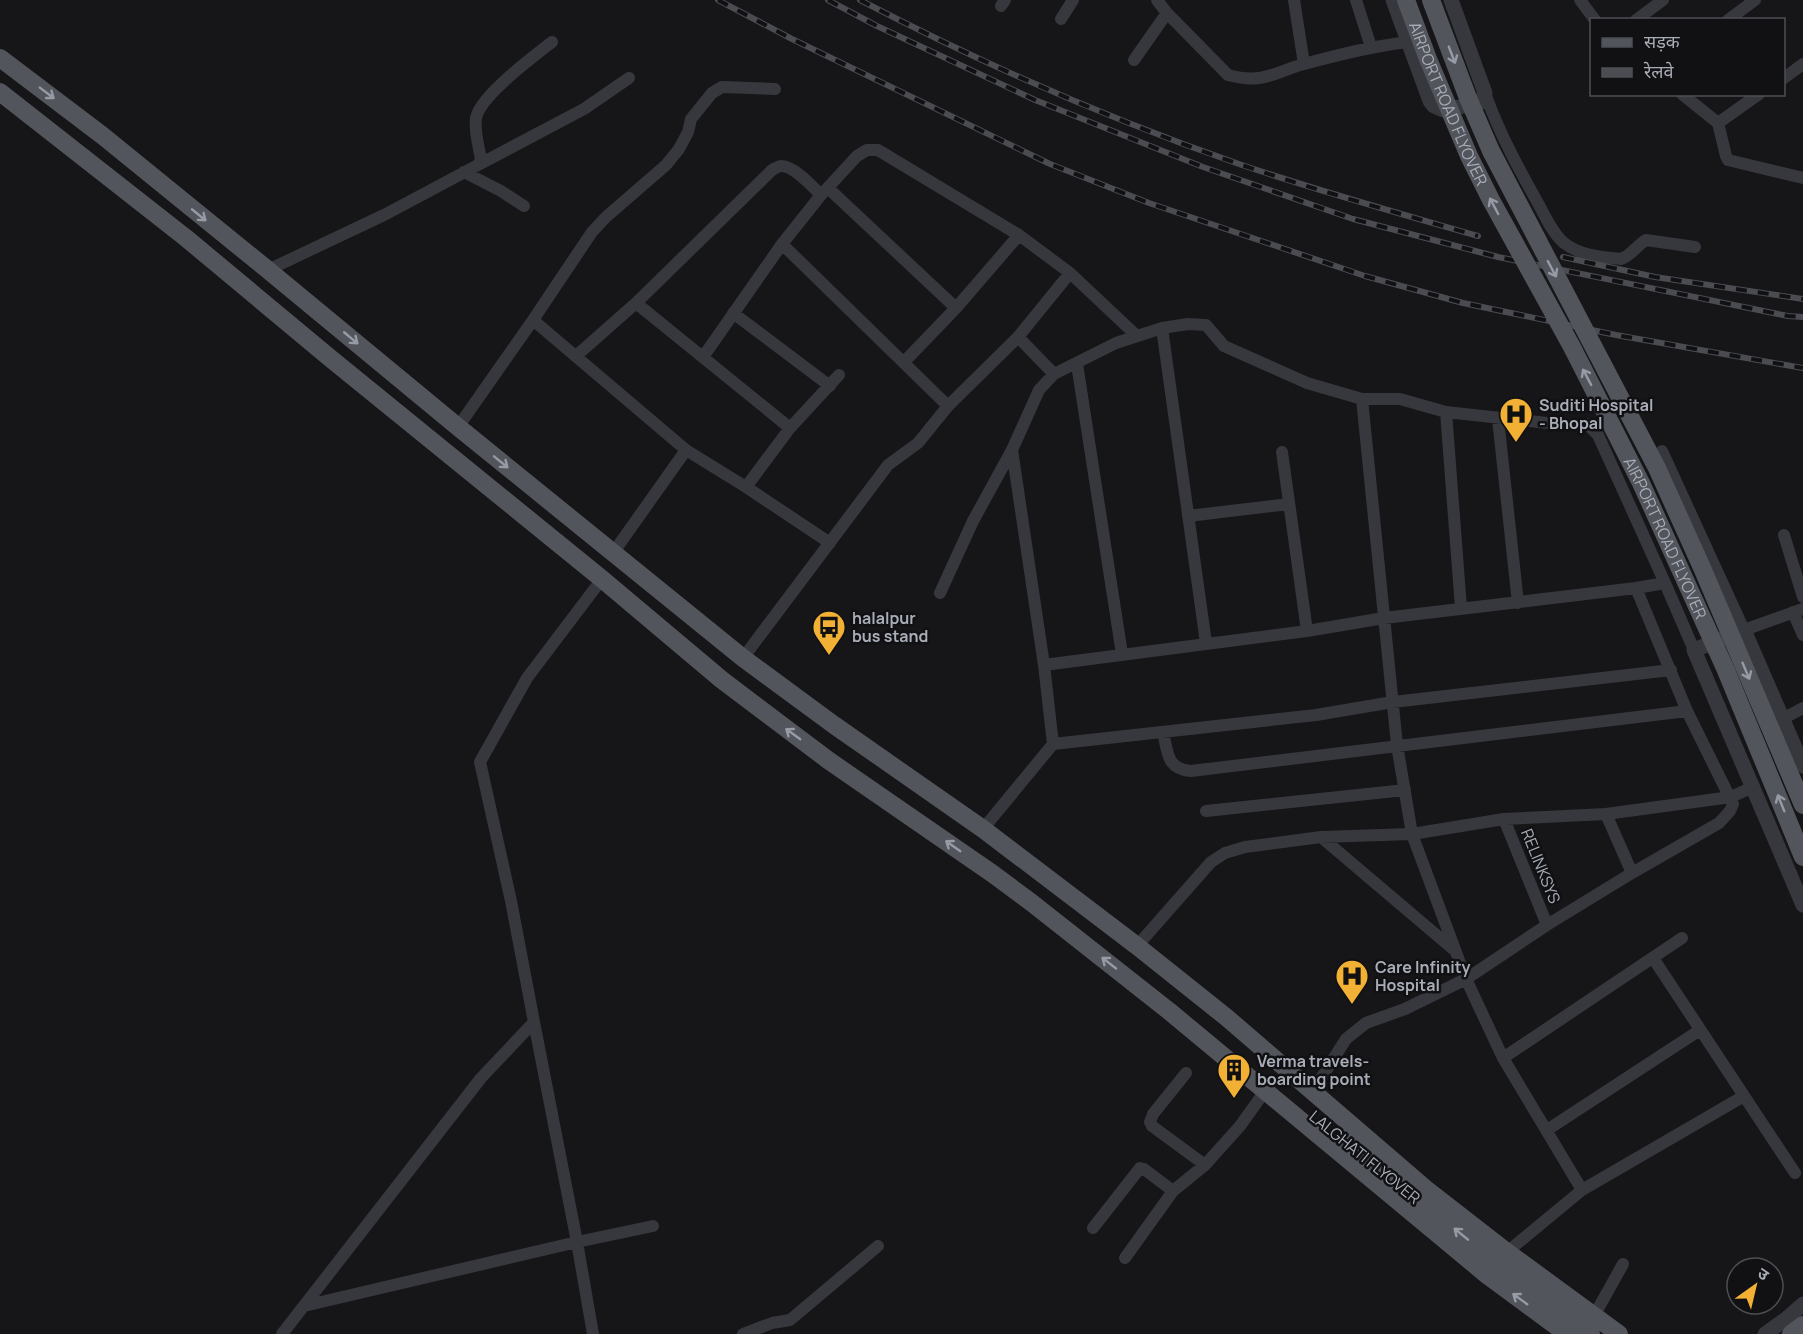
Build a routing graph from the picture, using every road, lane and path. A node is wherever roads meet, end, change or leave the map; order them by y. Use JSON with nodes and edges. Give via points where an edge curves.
{"nodes":[{"id":1,"x":1073,"y":0,"type":"edge"},
{"id":2,"x":1157,"y":0,"type":"edge"},
{"id":3,"x":1294,"y":0,"type":"edge"},
{"id":4,"x":1356,"y":0,"type":"edge"},
{"id":5,"x":1393,"y":0,"type":"edge"},
{"id":6,"x":1406,"y":0,"type":"edge"},
{"id":7,"x":1431,"y":0,"type":"edge"},
{"id":8,"x":1451,"y":0,"type":"edge"},
{"id":9,"x":1580,"y":0,"type":"edge"},
{"id":10,"x":1662,"y":0,"type":"edge"},
{"id":11,"x":1755,"y":0,"type":"edge"},
{"id":12,"x":1167,"y":13,"type":"junction"},
{"id":13,"x":1594,"y":18,"type":"edge"},
{"id":14,"x":1639,"y":18,"type":"edge"},
{"id":15,"x":1731,"y":18,"type":"edge"},
{"id":16,"x":1061,"y":19,"type":"dead end"},
{"id":17,"x":552,"y":42,"type":"dead end"},
{"id":18,"x":1408,"y":42,"type":"junction"},
{"id":19,"x":1371,"y":47,"type":"junction"},
{"id":20,"x":0,"y":58,"type":"edge"},
{"id":21,"x":1134,"y":60,"type":"dead end"},
{"id":22,"x":1304,"y":64,"type":"junction"},
{"id":23,"x":1803,"y":64,"type":"edge"},
{"id":24,"x":1785,"y":77,"type":"edge"},
{"id":25,"x":628,"y":78,"type":"dead end"},
{"id":26,"x":775,"y":89,"type":"dead end"},
{"id":27,"x":0,"y":92,"type":"edge"},
{"id":28,"x":1485,"y":93,"type":"junction"},
{"id":29,"x":1684,"y":96,"type":"edge"},
{"id":30,"x":1756,"y":96,"type":"edge"},
{"id":31,"x":1718,"y":123,"type":"junction"},
{"id":32,"x":478,"y":165,"type":"junction"},
{"id":33,"x":464,"y":172,"type":"junction"},
{"id":34,"x":1803,"y":178,"type":"edge"},
{"id":35,"x":824,"y":191,"type":"junction"},
{"id":36,"x":524,"y":206,"type":"dead end"},
{"id":37,"x":1019,"y":235,"type":"junction"},
{"id":38,"x":782,"y":244,"type":"junction"},
{"id":39,"x":1695,"y":247,"type":"dead end"},
{"id":40,"x":268,"y":270,"type":"junction"},
{"id":41,"x":1070,"y":273,"type":"junction"},
{"id":42,"x":636,"y":303,"type":"junction"},
{"id":43,"x":956,"y":308,"type":"junction"},
{"id":44,"x":733,"y":313,"type":"junction"},
{"id":45,"x":533,"y":320,"type":"junction"},
{"id":46,"x":1162,"y":328,"type":"junction"},
{"id":47,"x":1137,"y":336,"type":"junction"},
{"id":48,"x":1018,"y":337,"type":"junction"},
{"id":49,"x":576,"y":356,"type":"junction"},
{"id":50,"x":703,"y":357,"type":"junction"},
{"id":51,"x":904,"y":362,"type":"junction"},
{"id":52,"x":1077,"y":363,"type":"junction"},
{"id":53,"x":1054,"y":374,"type":"junction"},
{"id":54,"x":839,"y":375,"type":"dead end"},
{"id":55,"x":830,"y":386,"type":"junction"},
{"id":56,"x":1362,"y":399,"type":"junction"},
{"id":57,"x":948,"y":406,"type":"junction"},
{"id":58,"x":1446,"y":412,"type":"junction"},
{"id":59,"x":1498,"y":419,"type":"junction"},
{"id":60,"x":458,"y":427,"type":"junction"},
{"id":61,"x":790,"y":428,"type":"junction"},
{"id":62,"x":686,"y":450,"type":"junction"},
{"id":63,"x":1012,"y":450,"type":"junction"},
{"id":64,"x":1662,"y":451,"type":"dead end"},
{"id":65,"x":1282,"y":452,"type":"dead end"},
{"id":66,"x":746,"y":487,"type":"junction"},
{"id":67,"x":1289,"y":504,"type":"junction"},
{"id":68,"x":1188,"y":516,"type":"junction"},
{"id":69,"x":1784,"y":535,"type":"dead end"},
{"id":70,"x":830,"y":543,"type":"junction"},
{"id":71,"x":613,"y":553,"type":"junction"},
{"id":72,"x":602,"y":579,"type":"junction"},
{"id":73,"x":1665,"y":583,"type":"junction"},
{"id":74,"x":1636,"y":588,"type":"junction"},
{"id":75,"x":940,"y":593,"type":"dead end"},
{"id":76,"x":1803,"y":597,"type":"edge"},
{"id":77,"x":1518,"y":603,"type":"junction"},
{"id":78,"x":1461,"y":608,"type":"junction"},
{"id":79,"x":1798,"y":611,"type":"edge"},
{"id":80,"x":1384,"y":618,"type":"junction"},
{"id":81,"x":1744,"y":630,"type":"junction"},
{"id":82,"x":1307,"y":631,"type":"junction"},
{"id":83,"x":1803,"y":635,"type":"edge"},
{"id":84,"x":1206,"y":643,"type":"junction"},
{"id":85,"x":1694,"y":650,"type":"junction"},
{"id":86,"x":1122,"y":654,"type":"junction"},
{"id":87,"x":743,"y":658,"type":"junction"},
{"id":88,"x":1044,"y":665,"type":"junction"},
{"id":89,"x":1671,"y":670,"type":"junction"},
{"id":90,"x":1393,"y":702,"type":"junction"},
{"id":91,"x":1803,"y":708,"type":"edge"},
{"id":92,"x":1687,"y":711,"type":"junction"},
{"id":93,"x":1782,"y":719,"type":"junction"},
{"id":94,"x":1163,"y":732,"type":"junction"},
{"id":95,"x":1053,"y":744,"type":"junction"},
{"id":96,"x":1396,"y":745,"type":"junction"},
{"id":97,"x":1803,"y":766,"type":"edge"},
{"id":98,"x":1753,"y":787,"type":"junction"},
{"id":99,"x":1404,"y":790,"type":"junction"},
{"id":100,"x":1731,"y":797,"type":"junction"},
{"id":101,"x":1803,"y":805,"type":"edge"},
{"id":102,"x":1206,"y":811,"type":"dead end"},
{"id":103,"x":1606,"y":814,"type":"junction"},
{"id":104,"x":1504,"y":819,"type":"junction"},
{"id":105,"x":982,"y":829,"type":"junction"},
{"id":106,"x":1412,"y":834,"type":"junction"},
{"id":107,"x":1321,"y":837,"type":"junction"},
{"id":108,"x":1803,"y":857,"type":"edge"},
{"id":109,"x":1632,"y":873,"type":"junction"},
{"id":110,"x":1803,"y":905,"type":"edge"},
{"id":111,"x":1547,"y":925,"type":"junction"},
{"id":112,"x":1682,"y":938,"type":"dead end"},
{"id":113,"x":1137,"y":946,"type":"junction"},
{"id":114,"x":1454,"y":950,"type":"junction"},
{"id":115,"x":1653,"y":958,"type":"junction"},
{"id":116,"x":1466,"y":979,"type":"junction"},
{"id":117,"x":1137,"y":985,"type":"junction"},
{"id":118,"x":534,"y":1022,"type":"junction"},
{"id":119,"x":1700,"y":1030,"type":"junction"},
{"id":120,"x":1503,"y":1058,"type":"junction"},
{"id":121,"x":1186,"y":1073,"type":"dead end"},
{"id":122,"x":1311,"y":1089,"type":"junction"},
{"id":123,"x":1265,"y":1091,"type":"junction"},
{"id":124,"x":1744,"y":1096,"type":"junction"},
{"id":125,"x":1547,"y":1130,"type":"junction"},
{"id":126,"x":1205,"y":1165,"type":"junction"},
{"id":127,"x":1795,"y":1173,"type":"dead end"},
{"id":128,"x":1582,"y":1190,"type":"junction"},
{"id":129,"x":1173,"y":1191,"type":"junction"},
{"id":130,"x":653,"y":1226,"type":"dead end"},
{"id":131,"x":1093,"y":1228,"type":"dead end"},
{"id":132,"x":577,"y":1242,"type":"junction"},
{"id":133,"x":878,"y":1246,"type":"dead end"},
{"id":134,"x":1507,"y":1252,"type":"junction"},
{"id":135,"x":1125,"y":1258,"type":"dead end"},
{"id":136,"x":1623,"y":1264,"type":"dead end"},
{"id":137,"x":1803,"y":1304,"type":"edge"},
{"id":138,"x":304,"y":1306,"type":"junction"},
{"id":139,"x":1592,"y":1325,"type":"edge"},
{"id":140,"x":1803,"y":1325,"type":"edge"},
{"id":141,"x":282,"y":1334,"type":"edge"},
{"id":142,"x":593,"y":1334,"type":"edge"},
{"id":143,"x":743,"y":1334,"type":"edge"},
{"id":144,"x":1567,"y":1334,"type":"edge"},
{"id":145,"x":1619,"y":1334,"type":"edge"},
{"id":146,"x":1765,"y":1334,"type":"edge"},
{"id":147,"x":1791,"y":1334,"type":"edge"}],
"edges":[{"from":1,"to":16,"type":"street"},
{"from":2,"to":12,"type":"street"},
{"from":3,"to":22,"type":"street"},
{"from":4,"to":19,"type":"street"},
{"from":5,"to":18,"type":"street"},
{"from":108,"to":6,"type":"main road","name":"AIRPORT ROAD FLYOVER","one_way":true,"bridge":true,"via":[[1725,668],[1646,493],[1469,156]]},
{"from":7,"to":101,"type":"main road","name":"AIRPORT ROAD FLYOVER","one_way":true,"bridge":true,"via":[[1491,151],[1657,468]]},
{"from":8,"to":28,"type":"street"},
{"from":9,"to":13,"type":"street"},
{"from":10,"to":14,"type":"street"},
{"from":11,"to":15,"type":"street"},
{"from":12,"to":21,"type":"street"},
{"from":12,"to":22,"type":"street","via":[[1228,75],[1270,77]]},
{"from":17,"to":32,"type":"street","via":[[505,81],[476,115],[481,160]]},
{"from":18,"to":19,"type":"street"},
{"from":18,"to":28,"type":"street","via":[[1434,106],[1443,110],[1480,103]]},
{"from":19,"to":22,"type":"street"},
{"from":20,"to":40,"type":"main road","one_way":true},
{"from":23,"to":24,"type":"street"},
{"from":25,"to":32,"type":"street","via":[[584,109]]},
{"from":26,"to":45,"type":"street","via":[[722,87],[712,93],[691,119],[679,149],[592,232]]},
{"from":27,"to":72,"type":"main road","via":[[186,238]]},
{"from":28,"to":39,"type":"street","via":[[1512,157],[1564,243],[1588,255],[1621,259],[1646,240]]},
{"from":29,"to":31,"type":"street"},
{"from":30,"to":31,"type":"street"},
{"from":31,"to":34,"type":"street","via":[[1728,160]]},
{"from":32,"to":33,"type":"street"},
{"from":33,"to":36,"type":"street"},
{"from":33,"to":40,"type":"street"},
{"from":35,"to":37,"type":"street","via":[[857,156],[867,150],[878,150]]},
{"from":35,"to":38,"type":"street"},
{"from":35,"to":42,"type":"street","via":[[787,167],[772,170]]},
{"from":35,"to":43,"type":"street"},
{"from":37,"to":41,"type":"street"},
{"from":37,"to":43,"type":"street"},
{"from":38,"to":44,"type":"street"},
{"from":38,"to":51,"type":"street"},
{"from":40,"to":60,"type":"main road","one_way":true},
{"from":41,"to":47,"type":"street"},
{"from":41,"to":48,"type":"street"},
{"from":42,"to":49,"type":"street"},
{"from":42,"to":50,"type":"street"},
{"from":43,"to":51,"type":"street"},
{"from":44,"to":50,"type":"street"},
{"from":44,"to":55,"type":"street"},
{"from":45,"to":49,"type":"street"},
{"from":45,"to":60,"type":"street"},
{"from":46,"to":47,"type":"street"},
{"from":46,"to":56,"type":"street","via":[[1206,325],[1224,346],[1307,383]]},
{"from":46,"to":68,"type":"street"},
{"from":47,"to":52,"type":"street"},
{"from":48,"to":53,"type":"street"},
{"from":48,"to":57,"type":"street"},
{"from":49,"to":62,"type":"street"},
{"from":50,"to":61,"type":"street"},
{"from":51,"to":57,"type":"street"},
{"from":52,"to":53,"type":"street"},
{"from":52,"to":86,"type":"street"},
{"from":53,"to":63,"type":"street","via":[[1039,390]]},
{"from":54,"to":55,"type":"street"},
{"from":55,"to":61,"type":"street"},
{"from":56,"to":58,"type":"street","via":[[1400,399]]},
{"from":56,"to":80,"type":"street"},
{"from":57,"to":70,"type":"street","via":[[918,443],[888,465]]},
{"from":58,"to":59,"type":"street"},
{"from":58,"to":78,"type":"street"},
{"from":59,"to":73,"type":"street","via":[[1587,424],[1598,435]]},
{"from":59,"to":77,"type":"street"},
{"from":60,"to":71,"type":"main road","one_way":true},
{"from":61,"to":66,"type":"street"},
{"from":62,"to":66,"type":"street"},
{"from":62,"to":71,"type":"street"},
{"from":63,"to":75,"type":"street","via":[[972,521]]},
{"from":63,"to":88,"type":"street"},
{"from":64,"to":81,"type":"street"},
{"from":65,"to":67,"type":"street"},
{"from":66,"to":70,"type":"street"},
{"from":67,"to":68,"type":"street"},
{"from":67,"to":82,"type":"street"},
{"from":68,"to":84,"type":"street"},
{"from":69,"to":76,"type":"street"},
{"from":70,"to":87,"type":"street"},
{"from":71,"to":87,"type":"main road"},
{"from":117,"to":72,"type":"main road","one_way":true,"via":[[993,874],[751,703]]},
{"from":72,"to":118,"type":"street","via":[[527,678],[480,762]]},
{"from":73,"to":74,"type":"street"},
{"from":73,"to":85,"type":"street"},
{"from":74,"to":77,"type":"street"},
{"from":74,"to":89,"type":"street"},
{"from":77,"to":78,"type":"street"},
{"from":78,"to":80,"type":"street"},
{"from":79,"to":81,"type":"street"},
{"from":79,"to":83,"type":"street"},
{"from":80,"to":82,"type":"street"},
{"from":80,"to":90,"type":"street"},
{"from":81,"to":85,"type":"street"},
{"from":81,"to":93,"type":"street"},
{"from":82,"to":84,"type":"street"},
{"from":84,"to":86,"type":"street"},
{"from":85,"to":98,"type":"street"},
{"from":86,"to":88,"type":"street"},
{"from":87,"to":105,"type":"main road"},
{"from":88,"to":95,"type":"street"},
{"from":89,"to":90,"type":"street"},
{"from":89,"to":92,"type":"street"},
{"from":90,"to":94,"type":"street"},
{"from":90,"to":96,"type":"street"},
{"from":91,"to":93,"type":"street"},
{"from":92,"to":96,"type":"street"},
{"from":92,"to":100,"type":"street"},
{"from":93,"to":97,"type":"street"},
{"from":94,"to":95,"type":"street"},
{"from":94,"to":96,"type":"street","via":[[1171,764],[1179,770],[1191,771]]},
{"from":95,"to":105,"type":"street"},
{"from":96,"to":99,"type":"street"},
{"from":98,"to":100,"type":"street"},
{"from":98,"to":110,"type":"street"},
{"from":99,"to":102,"type":"street"},
{"from":99,"to":106,"type":"street"},
{"from":100,"to":103,"type":"street"},
{"from":100,"to":109,"type":"street","via":[[1730,811],[1719,823]]},
{"from":103,"to":104,"type":"street"},
{"from":103,"to":109,"type":"street"},
{"from":104,"to":106,"type":"street"},
{"from":104,"to":111,"type":"street","name":"RELINKSYS"},
{"from":105,"to":113,"type":"main road"},
{"from":106,"to":107,"type":"street"},
{"from":106,"to":114,"type":"street"},
{"from":107,"to":113,"type":"street","via":[[1225,853],[1197,876]]},
{"from":107,"to":114,"type":"street"},
{"from":109,"to":111,"type":"street"},
{"from":111,"to":116,"type":"street"},
{"from":112,"to":115,"type":"street"},
{"from":113,"to":122,"type":"main road"},
{"from":114,"to":116,"type":"street"},
{"from":115,"to":119,"type":"street"},
{"from":115,"to":120,"type":"street"},
{"from":116,"to":120,"type":"street"},
{"from":116,"to":122,"type":"street","via":[[1357,1028]]},
{"from":117,"to":123,"type":"main road"},
{"from":139,"to":117,"type":"main road","name":"LALGHATI FLYOVER","one_way":true,"via":[[1521,1283],[1159,993]]},
{"from":118,"to":132,"type":"street"},
{"from":118,"to":138,"type":"street","via":[[481,1078]]},
{"from":119,"to":124,"type":"street"},
{"from":119,"to":125,"type":"street"},
{"from":120,"to":125,"type":"street"},
{"from":121,"to":126,"type":"street","via":[[1150,1122]]},
{"from":122,"to":134,"type":"main road","via":[[1426,1189]]},
{"from":123,"to":126,"type":"street"},
{"from":144,"to":123,"type":"main road","one_way":true,"via":[[1487,1275]]},
{"from":124,"to":127,"type":"street"},
{"from":124,"to":128,"type":"street"},
{"from":125,"to":128,"type":"street"},
{"from":126,"to":129,"type":"street"},
{"from":128,"to":134,"type":"street"},
{"from":129,"to":131,"type":"street","via":[[1140,1168]]},
{"from":129,"to":135,"type":"street"},
{"from":130,"to":132,"type":"street"},
{"from":132,"to":138,"type":"street"},
{"from":132,"to":142,"type":"street"},
{"from":133,"to":143,"type":"street","via":[[790,1320]]},
{"from":134,"to":139,"type":"main road"},
{"from":136,"to":139,"type":"street"},
{"from":137,"to":146,"type":"street"},
{"from":138,"to":141,"type":"street"},
{"from":139,"to":145,"type":"main road"},
{"from":140,"to":147,"type":"main road"}]}
